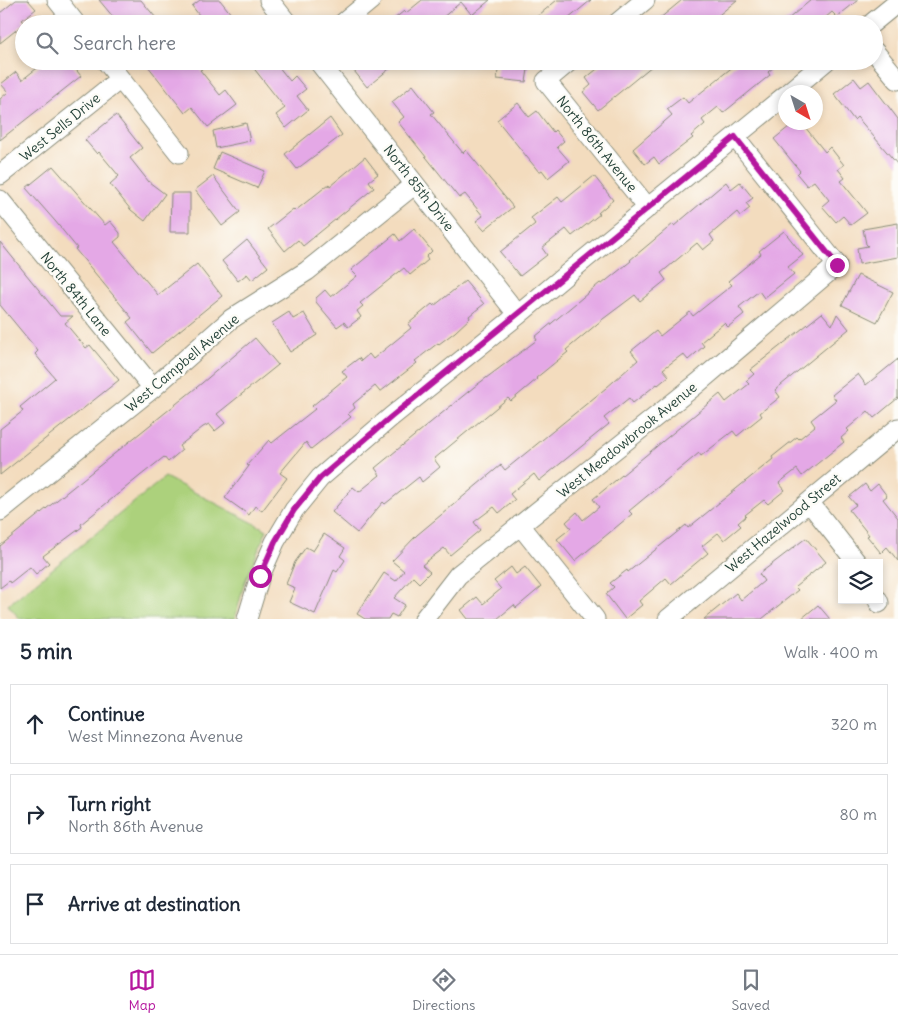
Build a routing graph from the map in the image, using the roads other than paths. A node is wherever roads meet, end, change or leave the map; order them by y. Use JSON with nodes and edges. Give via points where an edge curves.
{"nodes":[{"id":1,"x":57,"y":0,"type":"edge"},
{"id":2,"x":269,"y":0,"type":"edge"},
{"id":3,"x":371,"y":0,"type":"edge"},
{"id":4,"x":644,"y":0,"type":"edge"},
{"id":5,"x":898,"y":2,"type":"edge"},
{"id":6,"x":69,"y":15,"type":"edge"},
{"id":7,"x":281,"y":15,"type":"edge"},
{"id":8,"x":353,"y":15,"type":"edge"},
{"id":9,"x":626,"y":15,"type":"edge"},
{"id":10,"x":883,"y":15,"type":"edge"},
{"id":11,"x":883,"y":62,"type":"edge"},
{"id":12,"x":113,"y":70,"type":"edge"},
{"id":13,"x":325,"y":70,"type":"edge"},
{"id":14,"x":559,"y":70,"type":"edge"},
{"id":15,"x":815,"y":70,"type":"edge"},
{"id":16,"x":120,"y":78,"type":"junction"},
{"id":17,"x":898,"y":80,"type":"edge"},
{"id":18,"x":797,"y":85,"type":"edge"},
{"id":19,"x":778,"y":102,"type":"edge"},
{"id":20,"x":735,"y":137,"type":"junction"},
{"id":21,"x":179,"y":153,"type":"dead end"},
{"id":22,"x":0,"y":174,"type":"edge"},
{"id":23,"x":415,"y":184,"type":"junction"},
{"id":24,"x":0,"y":200,"type":"edge"},
{"id":25,"x":648,"y":208,"type":"junction"},
{"id":26,"x":518,"y":315,"type":"junction"},
{"id":27,"x":152,"y":388,"type":"junction"},
{"id":28,"x":898,"y":428,"type":"edge"},
{"id":29,"x":809,"y":502,"type":"junction"},
{"id":30,"x":0,"y":511,"type":"edge"},
{"id":31,"x":520,"y":525,"type":"junction"},
{"id":32,"x":854,"y":559,"type":"edge"},
{"id":33,"x":247,"y":619,"type":"edge"},
{"id":34,"x":424,"y":619,"type":"edge"},
{"id":35,"x":595,"y":619,"type":"edge"},
{"id":36,"x":668,"y":619,"type":"edge"}],
"edges":[{"from":1,"to":6,"type":"street"},
{"from":2,"to":7,"type":"street"},
{"from":3,"to":8,"type":"street"},
{"from":4,"to":9,"type":"street"},
{"from":5,"to":10,"type":"street"},
{"from":11,"to":17,"type":"street"},
{"from":12,"to":16,"type":"street"},
{"from":13,"to":23,"type":"street","name":"North 85th Drive"},
{"from":14,"to":25,"type":"street","name":"North 86th Avenue","via":[[546,81]]},
{"from":15,"to":18,"type":"street"},
{"from":16,"to":21,"type":"street"},
{"from":16,"to":22,"type":"street","name":"West Sells Drive"},
{"from":19,"to":20,"type":"street"},
{"from":20,"to":25,"type":"street"},
{"from":20,"to":31,"type":"street","name":"West Meadowbrook Avenue","via":[[837,265],[698,383]]},
{"from":23,"to":26,"type":"street","name":"North 85th Drive"},
{"from":23,"to":27,"type":"street","name":"West Campbell Avenue","via":[[307,271],[231,319]]},
{"from":24,"to":27,"type":"street","name":"North 84th Lane"},
{"from":25,"to":26,"type":"street"},
{"from":26,"to":33,"type":"street","via":[[320,478],[294,510],[275,542]]},
{"from":27,"to":30,"type":"street","name":"West Campbell Avenue"},
{"from":28,"to":29,"type":"street","name":"West Hazelwood Street"},
{"from":29,"to":32,"type":"street"},
{"from":29,"to":36,"type":"street","name":"West Hazelwood Street"},
{"from":31,"to":34,"type":"street","name":"West Meadowbrook Avenue","via":[[458,575]]},
{"from":31,"to":35,"type":"street"}]}
